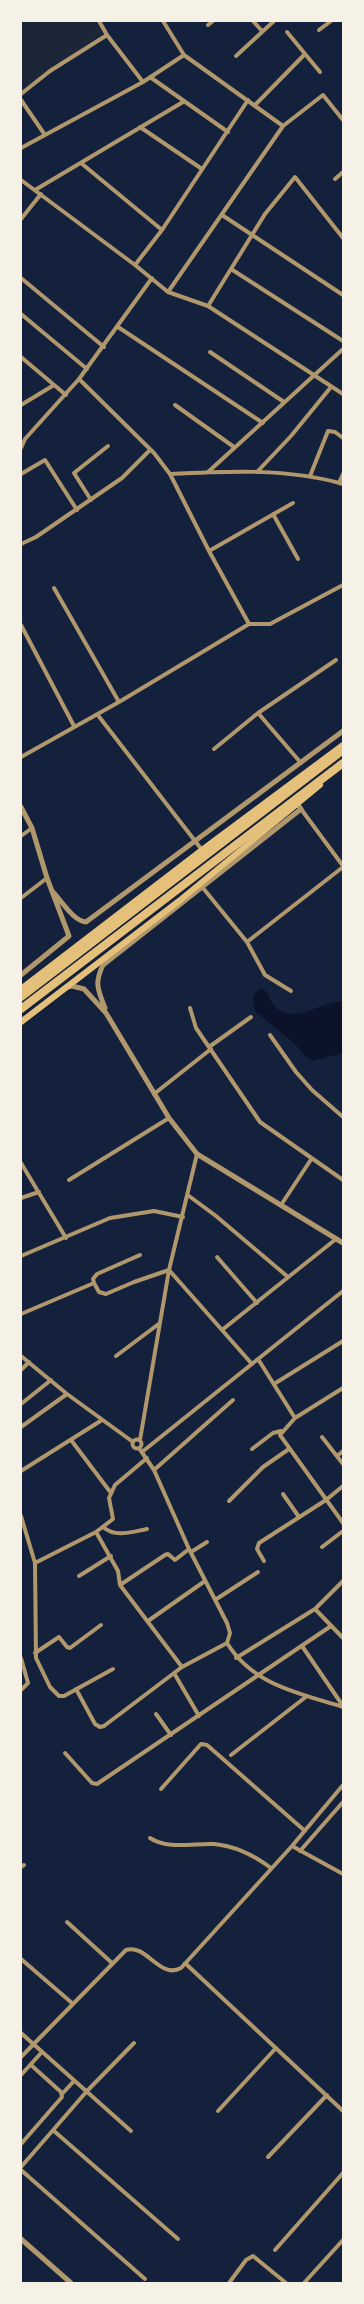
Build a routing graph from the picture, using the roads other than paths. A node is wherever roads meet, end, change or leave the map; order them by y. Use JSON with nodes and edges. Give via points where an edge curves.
{"nodes":[{"id":1,"x":99,"y":21,"type":"edge"},
{"id":2,"x":163,"y":21,"type":"edge"},
{"id":3,"x":213,"y":21,"type":"edge"},
{"id":4,"x":253,"y":21,"type":"edge"},
{"id":5,"x":274,"y":21,"type":"edge"},
{"id":6,"x":331,"y":21,"type":"edge"},
{"id":7,"x":208,"y":25,"type":"dead end"},
{"id":8,"x":319,"y":30,"type":"dead end"},
{"id":9,"x":262,"y":31,"type":"junction"},
{"id":10,"x":287,"y":32,"type":"dead end"},
{"id":11,"x":107,"y":35,"type":"junction"},
{"id":12,"x":305,"y":54,"type":"junction"},
{"id":13,"x":184,"y":55,"type":"junction"},
{"id":14,"x":236,"y":56,"type":"dead end"},
{"id":15,"x":320,"y":72,"type":"dead end"},
{"id":16,"x":150,"y":77,"type":"junction"},
{"id":17,"x":143,"y":82,"type":"junction"},
{"id":18,"x":21,"y":94,"type":"edge"},
{"id":19,"x":21,"y":100,"type":"edge"},
{"id":20,"x":248,"y":100,"type":"junction"},
{"id":21,"x":183,"y":102,"type":"junction"},
{"id":22,"x":255,"y":105,"type":"junction"},
{"id":23,"x":343,"y":120,"type":"edge"},
{"id":24,"x":283,"y":126,"type":"junction"},
{"id":25,"x":140,"y":127,"type":"junction"},
{"id":26,"x":228,"y":132,"type":"junction"},
{"id":27,"x":45,"y":135,"type":"junction"},
{"id":28,"x":21,"y":148,"type":"edge"},
{"id":29,"x":81,"y":163,"type":"junction"},
{"id":30,"x":202,"y":169,"type":"junction"},
{"id":31,"x":343,"y":172,"type":"edge"},
{"id":32,"x":335,"y":179,"type":"dead end"},
{"id":33,"x":21,"y":180,"type":"edge"},
{"id":34,"x":35,"y":190,"type":"junction"},
{"id":35,"x":41,"y":194,"type":"junction"},
{"id":36,"x":222,"y":215,"type":"junction"},
{"id":37,"x":21,"y":219,"type":"edge"},
{"id":38,"x":162,"y":230,"type":"junction"},
{"id":39,"x":252,"y":234,"type":"junction"},
{"id":40,"x":343,"y":238,"type":"edge"},
{"id":41,"x":135,"y":265,"type":"junction"},
{"id":42,"x":231,"y":269,"type":"junction"},
{"id":43,"x":21,"y":278,"type":"edge"},
{"id":44,"x":152,"y":278,"type":"junction"},
{"id":45,"x":168,"y":292,"type":"junction"},
{"id":46,"x":343,"y":295,"type":"edge"},
{"id":47,"x":208,"y":306,"type":"junction"},
{"id":48,"x":21,"y":314,"type":"edge"},
{"id":49,"x":118,"y":326,"type":"junction"},
{"id":50,"x":343,"y":341,"type":"edge"},
{"id":51,"x":104,"y":347,"type":"junction"},
{"id":52,"x":343,"y":349,"type":"edge"},
{"id":53,"x":210,"y":352,"type":"dead end"},
{"id":54,"x":21,"y":357,"type":"edge"},
{"id":55,"x":87,"y":369,"type":"junction"},
{"id":56,"x":314,"y":376,"type":"junction"},
{"id":57,"x":79,"y":379,"type":"junction"},
{"id":58,"x":54,"y":385,"type":"junction"},
{"id":59,"x":331,"y":387,"type":"junction"},
{"id":60,"x":343,"y":394,"type":"edge"},
{"id":61,"x":66,"y":395,"type":"junction"},
{"id":62,"x":284,"y":402,"type":"junction"},
{"id":63,"x":21,"y":405,"type":"edge"},
{"id":64,"x":175,"y":405,"type":"dead end"},
{"id":65,"x":263,"y":423,"type":"junction"},
{"id":66,"x":343,"y":438,"type":"edge"},
{"id":67,"x":23,"y":440,"type":"edge"},
{"id":68,"x":108,"y":446,"type":"dead end"},
{"id":69,"x":234,"y":447,"type":"junction"},
{"id":70,"x":21,"y":448,"type":"edge"},
{"id":71,"x":150,"y":450,"type":"junction"},
{"id":72,"x":208,"y":472,"type":"junction"},
{"id":73,"x":257,"y":472,"type":"junction"},
{"id":74,"x":21,"y":474,"type":"edge"},
{"id":75,"x":170,"y":474,"type":"junction"},
{"id":76,"x":343,"y":474,"type":"edge"},
{"id":77,"x":310,"y":476,"type":"junction"},
{"id":78,"x":341,"y":483,"type":"edge"},
{"id":79,"x":91,"y":500,"type":"junction"},
{"id":80,"x":293,"y":503,"type":"dead end"},
{"id":81,"x":77,"y":510,"type":"junction"},
{"id":82,"x":273,"y":514,"type":"junction"},
{"id":83,"x":21,"y":544,"type":"edge"},
{"id":84,"x":209,"y":551,"type":"junction"},
{"id":85,"x":298,"y":558,"type":"dead end"},
{"id":86,"x":341,"y":586,"type":"edge"},
{"id":87,"x":54,"y":588,"type":"dead end"},
{"id":88,"x":343,"y":591,"type":"edge"},
{"id":89,"x":21,"y":624,"type":"edge"},
{"id":90,"x":249,"y":624,"type":"junction"},
{"id":91,"x":336,"y":660,"type":"dead end"},
{"id":92,"x":119,"y":702,"type":"junction"},
{"id":93,"x":258,"y":713,"type":"junction"},
{"id":94,"x":97,"y":714,"type":"junction"},
{"id":95,"x":74,"y":726,"type":"junction"},
{"id":96,"x":343,"y":731,"type":"edge"},
{"id":97,"x":343,"y":745,"type":"edge"},
{"id":98,"x":214,"y":749,"type":"dead end"},
{"id":99,"x":343,"y":750,"type":"edge"},
{"id":100,"x":21,"y":757,"type":"edge"},
{"id":101,"x":301,"y":763,"type":"junction"},
{"id":102,"x":343,"y":764,"type":"edge"},
{"id":103,"x":306,"y":771,"type":"junction"},
{"id":104,"x":299,"y":807,"type":"junction"},
{"id":105,"x":21,"y":808,"type":"edge"},
{"id":106,"x":32,"y":828,"type":"junction"},
{"id":107,"x":21,"y":836,"type":"edge"},
{"id":108,"x":195,"y":842,"type":"junction"},
{"id":109,"x":202,"y":850,"type":"junction"},
{"id":110,"x":343,"y":867,"type":"edge"},
{"id":111,"x":47,"y":878,"type":"junction"},
{"id":112,"x":203,"y":888,"type":"junction"},
{"id":113,"x":52,"y":891,"type":"junction"},
{"id":114,"x":21,"y":898,"type":"edge"},
{"id":115,"x":247,"y":942,"type":"junction"},
{"id":116,"x":21,"y":974,"type":"edge"},
{"id":117,"x":66,"y":987,"type":"junction"},
{"id":118,"x":21,"y":989,"type":"edge"},
{"id":119,"x":291,"y":991,"type":"dead end"},
{"id":120,"x":21,"y":997,"type":"edge"},
{"id":121,"x":190,"y":1008,"type":"dead end"},
{"id":122,"x":21,"y":1009,"type":"edge"},
{"id":123,"x":106,"y":1013,"type":"junction"},
{"id":124,"x":251,"y":1018,"type":"dead end"},
{"id":125,"x":21,"y":1022,"type":"edge"},
{"id":126,"x":270,"y":1035,"type":"dead end"},
{"id":127,"x":210,"y":1048,"type":"junction"},
{"id":128,"x":154,"y":1094,"type":"junction"},
{"id":129,"x":343,"y":1117,"type":"edge"},
{"id":130,"x":169,"y":1118,"type":"junction"},
{"id":131,"x":197,"y":1154,"type":"junction"},
{"id":132,"x":312,"y":1158,"type":"junction"},
{"id":133,"x":21,"y":1163,"type":"edge"},
{"id":134,"x":69,"y":1180,"type":"dead end"},
{"id":135,"x":343,"y":1180,"type":"edge"},
{"id":136,"x":39,"y":1192,"type":"junction"},
{"id":137,"x":189,"y":1196,"type":"junction"},
{"id":138,"x":21,"y":1198,"type":"edge"},
{"id":139,"x":281,"y":1205,"type":"junction"},
{"id":140,"x":183,"y":1217,"type":"junction"},
{"id":141,"x":66,"y":1238,"type":"junction"},
{"id":142,"x":336,"y":1239,"type":"junction"},
{"id":143,"x":343,"y":1243,"type":"edge"},
{"id":144,"x":21,"y":1256,"type":"edge"},
{"id":145,"x":140,"y":1256,"type":"dead end"},
{"id":146,"x":217,"y":1257,"type":"dead end"},
{"id":147,"x":169,"y":1270,"type":"junction"},
{"id":148,"x":288,"y":1277,"type":"junction"},
{"id":149,"x":94,"y":1283,"type":"junction"},
{"id":150,"x":343,"y":1291,"type":"edge"},
{"id":151,"x":257,"y":1303,"type":"junction"},
{"id":152,"x":21,"y":1314,"type":"edge"},
{"id":153,"x":160,"y":1323,"type":"junction"},
{"id":154,"x":222,"y":1330,"type":"junction"},
{"id":155,"x":343,"y":1341,"type":"edge"},
{"id":156,"x":21,"y":1356,"type":"edge"},
{"id":157,"x":116,"y":1356,"type":"dead end"},
{"id":158,"x":258,"y":1359,"type":"junction"},
{"id":159,"x":29,"y":1362,"type":"junction"},
{"id":160,"x":252,"y":1364,"type":"junction"},
{"id":161,"x":21,"y":1370,"type":"edge"},
{"id":162,"x":51,"y":1380,"type":"junction"},
{"id":163,"x":274,"y":1384,"type":"junction"},
{"id":164,"x":343,"y":1388,"type":"edge"},
{"id":165,"x":67,"y":1394,"type":"junction"},
{"id":166,"x":233,"y":1400,"type":"dead end"},
{"id":167,"x":21,"y":1404,"type":"edge"},
{"id":168,"x":296,"y":1418,"type":"junction"},
{"id":169,"x":102,"y":1420,"type":"junction"},
{"id":170,"x":21,"y":1427,"type":"edge"},
{"id":171,"x":281,"y":1431,"type":"junction"},
{"id":172,"x":322,"y":1437,"type":"dead end"},
{"id":173,"x":71,"y":1440,"type":"junction"},
{"id":174,"x":140,"y":1440,"type":"junction"},
{"id":175,"x":133,"y":1442,"type":"junction"},
{"id":176,"x":252,"y":1449,"type":"dead end"},
{"id":177,"x":289,"y":1449,"type":"junction"},
{"id":178,"x":141,"y":1450,"type":"junction"},
{"id":179,"x":343,"y":1452,"type":"edge"},
{"id":180,"x":337,"y":1456,"type":"junction"},
{"id":181,"x":147,"y":1458,"type":"junction"},
{"id":182,"x":343,"y":1464,"type":"edge"},
{"id":183,"x":154,"y":1470,"type":"junction"},
{"id":184,"x":21,"y":1471,"type":"edge"},
{"id":185,"x":343,"y":1486,"type":"edge"},
{"id":186,"x":111,"y":1493,"type":"junction"},
{"id":187,"x":283,"y":1494,"type":"dead end"},
{"id":188,"x":326,"y":1500,"type":"junction"},
{"id":189,"x":229,"y":1501,"type":"dead end"},
{"id":190,"x":21,"y":1516,"type":"edge"},
{"id":191,"x":299,"y":1517,"type":"junction"},
{"id":192,"x":343,"y":1523,"type":"edge"},
{"id":193,"x":103,"y":1527,"type":"junction"},
{"id":194,"x":147,"y":1529,"type":"dead end"},
{"id":195,"x":343,"y":1531,"type":"edge"},
{"id":196,"x":96,"y":1532,"type":"junction"},
{"id":197,"x":207,"y":1542,"type":"dead end"},
{"id":198,"x":322,"y":1547,"type":"dead end"},
{"id":199,"x":190,"y":1550,"type":"junction"},
{"id":200,"x":110,"y":1556,"type":"junction"},
{"id":201,"x":264,"y":1561,"type":"dead end"},
{"id":202,"x":35,"y":1563,"type":"junction"},
{"id":203,"x":258,"y":1572,"type":"dead end"},
{"id":204,"x":79,"y":1576,"type":"dead end"},
{"id":205,"x":205,"y":1581,"type":"junction"},
{"id":206,"x":343,"y":1581,"type":"edge"},
{"id":207,"x":120,"y":1585,"type":"junction"},
{"id":208,"x":215,"y":1600,"type":"junction"},
{"id":209,"x":314,"y":1609,"type":"junction"},
{"id":210,"x":148,"y":1621,"type":"junction"},
{"id":211,"x":101,"y":1625,"type":"dead end"},
{"id":212,"x":331,"y":1626,"type":"junction"},
{"id":213,"x":343,"y":1638,"type":"edge"},
{"id":214,"x":227,"y":1643,"type":"junction"},
{"id":215,"x":302,"y":1646,"type":"junction"},
{"id":216,"x":35,"y":1653,"type":"junction"},
{"id":217,"x":21,"y":1658,"type":"edge"},
{"id":218,"x":236,"y":1658,"type":"junction"},
{"id":219,"x":182,"y":1667,"type":"junction"},
{"id":220,"x":113,"y":1669,"type":"dead end"},
{"id":221,"x":174,"y":1673,"type":"junction"},
{"id":222,"x":258,"y":1676,"type":"junction"},
{"id":223,"x":76,"y":1689,"type":"junction"},
{"id":224,"x":21,"y":1690,"type":"edge"},
{"id":225,"x":307,"y":1696,"type":"junction"},
{"id":226,"x":343,"y":1707,"type":"edge"},
{"id":227,"x":156,"y":1714,"type":"dead end"},
{"id":228,"x":199,"y":1716,"type":"junction"},
{"id":229,"x":171,"y":1735,"type":"junction"},
{"id":230,"x":65,"y":1753,"type":"dead end"},
{"id":231,"x":231,"y":1755,"type":"dead end"},
{"id":232,"x":343,"y":1785,"type":"edge"},
{"id":233,"x":160,"y":1789,"type":"dead end"},
{"id":234,"x":343,"y":1802,"type":"edge"},
{"id":235,"x":304,"y":1831,"type":"junction"},
{"id":236,"x":150,"y":1838,"type":"dead end"},
{"id":237,"x":292,"y":1846,"type":"junction"},
{"id":238,"x":300,"y":1851,"type":"junction"},
{"id":239,"x":271,"y":1868,"type":"junction"},
{"id":240,"x":343,"y":1874,"type":"edge"},
{"id":241,"x":68,"y":1922,"type":"dead end"},
{"id":242,"x":21,"y":1959,"type":"edge"},
{"id":243,"x":112,"y":1963,"type":"junction"},
{"id":244,"x":185,"y":1963,"type":"junction"},
{"id":245,"x":72,"y":2003,"type":"junction"},
{"id":246,"x":21,"y":2033,"type":"edge"},
{"id":247,"x":134,"y":2043,"type":"dead end"},
{"id":248,"x":33,"y":2044,"type":"junction"},
{"id":249,"x":276,"y":2048,"type":"junction"},
{"id":250,"x":42,"y":2052,"type":"junction"},
{"id":251,"x":21,"y":2057,"type":"edge"},
{"id":252,"x":31,"y":2065,"type":"junction"},
{"id":253,"x":21,"y":2075,"type":"edge"},
{"id":254,"x":74,"y":2081,"type":"junction"},
{"id":255,"x":87,"y":2092,"type":"junction"},
{"id":256,"x":62,"y":2094,"type":"junction"},
{"id":257,"x":328,"y":2095,"type":"junction"},
{"id":258,"x":218,"y":2111,"type":"dead end"},
{"id":259,"x":343,"y":2111,"type":"edge"},
{"id":260,"x":54,"y":2131,"type":"junction"},
{"id":261,"x":132,"y":2132,"type":"dead end"},
{"id":262,"x":21,"y":2144,"type":"edge"},
{"id":263,"x":268,"y":2157,"type":"dead end"},
{"id":264,"x":21,"y":2169,"type":"edge"},
{"id":265,"x":343,"y":2173,"type":"edge"},
{"id":266,"x":21,"y":2239,"type":"edge"},
{"id":267,"x":178,"y":2239,"type":"dead end"},
{"id":268,"x":343,"y":2240,"type":"edge"},
{"id":269,"x":275,"y":2250,"type":"dead end"},
{"id":270,"x":144,"y":2279,"type":"dead end"},
{"id":271,"x":72,"y":2283,"type":"edge"},
{"id":272,"x":229,"y":2283,"type":"edge"},
{"id":273,"x":286,"y":2283,"type":"edge"},
{"id":274,"x":304,"y":2283,"type":"edge"}],
"edges":[{"from":1,"to":11,"type":"street"},
{"from":2,"to":13,"type":"street"},
{"from":3,"to":7,"type":"street"},
{"from":4,"to":9,"type":"street"},
{"from":5,"to":9,"type":"street"},
{"from":6,"to":8,"type":"street"},
{"from":9,"to":14,"type":"street"},
{"from":10,"to":12,"type":"street"},
{"from":11,"to":17,"type":"street"},
{"from":11,"to":18,"type":"street","via":[[50,71]]},
{"from":12,"to":15,"type":"street"},
{"from":12,"to":22,"type":"street"},
{"from":13,"to":16,"type":"street"},
{"from":13,"to":20,"type":"street"},
{"from":16,"to":17,"type":"street"},
{"from":16,"to":21,"type":"street"},
{"from":17,"to":27,"type":"street"},
{"from":19,"to":27,"type":"street"},
{"from":20,"to":22,"type":"street"},
{"from":20,"to":26,"type":"street"},
{"from":21,"to":25,"type":"street"},
{"from":21,"to":26,"type":"street"},
{"from":22,"to":24,"type":"street"},
{"from":23,"to":24,"type":"street","via":[[323,95]]},
{"from":24,"to":36,"type":"street"},
{"from":25,"to":29,"type":"street"},
{"from":25,"to":30,"type":"street"},
{"from":26,"to":30,"type":"street"},
{"from":27,"to":28,"type":"street"},
{"from":29,"to":34,"type":"street"},
{"from":29,"to":38,"type":"street"},
{"from":30,"to":38,"type":"street"},
{"from":31,"to":32,"type":"street"},
{"from":33,"to":34,"type":"street"},
{"from":34,"to":35,"type":"street"},
{"from":35,"to":37,"type":"street"},
{"from":35,"to":41,"type":"street"},
{"from":36,"to":39,"type":"street"},
{"from":36,"to":45,"type":"street"},
{"from":38,"to":41,"type":"street"},
{"from":39,"to":40,"type":"street","via":[[295,177]]},
{"from":39,"to":42,"type":"street"},
{"from":39,"to":46,"type":"street"},
{"from":41,"to":44,"type":"street"},
{"from":42,"to":47,"type":"street"},
{"from":42,"to":50,"type":"street"},
{"from":43,"to":51,"type":"street"},
{"from":44,"to":45,"type":"street"},
{"from":44,"to":49,"type":"street"},
{"from":45,"to":47,"type":"street"},
{"from":47,"to":56,"type":"street"},
{"from":48,"to":55,"type":"street"},
{"from":49,"to":51,"type":"street"},
{"from":49,"to":65,"type":"street"},
{"from":51,"to":55,"type":"street"},
{"from":52,"to":56,"type":"street"},
{"from":53,"to":62,"type":"street"},
{"from":54,"to":58,"type":"street"},
{"from":55,"to":57,"type":"street"},
{"from":56,"to":59,"type":"street"},
{"from":56,"to":62,"type":"street"},
{"from":57,"to":61,"type":"street"},
{"from":57,"to":71,"type":"street"},
{"from":58,"to":61,"type":"street"},
{"from":58,"to":63,"type":"street"},
{"from":59,"to":60,"type":"street"},
{"from":59,"to":73,"type":"street","via":[[291,436]]},
{"from":61,"to":67,"type":"street"},
{"from":62,"to":65,"type":"street"},
{"from":64,"to":69,"type":"street"},
{"from":65,"to":69,"type":"street"},
{"from":66,"to":77,"type":"street","via":[[336,432],[328,431]]},
{"from":67,"to":70,"type":"street"},
{"from":68,"to":79,"type":"street","via":[[74,473]]},
{"from":69,"to":72,"type":"street"},
{"from":71,"to":75,"type":"street"},
{"from":71,"to":79,"type":"street","via":[[122,478]]},
{"from":72,"to":73,"type":"street"},
{"from":72,"to":75,"type":"street"},
{"from":73,"to":77,"type":"street"},
{"from":74,"to":81,"type":"street","via":[[45,460]]},
{"from":75,"to":84,"type":"street"},
{"from":76,"to":78,"type":"street"},
{"from":77,"to":78,"type":"street"},
{"from":79,"to":81,"type":"street"},
{"from":80,"to":82,"type":"street"},
{"from":81,"to":83,"type":"street","via":[[36,538]]},
{"from":82,"to":84,"type":"street"},
{"from":82,"to":85,"type":"street"},
{"from":84,"to":90,"type":"street"},
{"from":86,"to":88,"type":"street"},
{"from":86,"to":90,"type":"street","via":[[270,624]]},
{"from":87,"to":92,"type":"street"},
{"from":89,"to":95,"type":"street"},
{"from":90,"to":92,"type":"street"},
{"from":91,"to":93,"type":"street"},
{"from":92,"to":94,"type":"street"},
{"from":93,"to":98,"type":"street"},
{"from":93,"to":101,"type":"street"},
{"from":94,"to":95,"type":"street"},
{"from":94,"to":108,"type":"street"},
{"from":95,"to":100,"type":"street"},
{"from":96,"to":101,"type":"street"},
{"from":97,"to":103,"type":"main road"},
{"from":99,"to":120,"type":"highway"},
{"from":101,"to":103,"type":"street"},
{"from":101,"to":108,"type":"street"},
{"from":102,"to":104,"type":"main road"},
{"from":102,"to":122,"type":"highway"},
{"from":103,"to":109,"type":"main road"},
{"from":104,"to":110,"type":"street"},
{"from":104,"to":112,"type":"street"},
{"from":104,"to":117,"type":"main road"},
{"from":105,"to":106,"type":"street"},
{"from":106,"to":107,"type":"street"},
{"from":106,"to":111,"type":"street"},
{"from":108,"to":109,"type":"street"},
{"from":108,"to":113,"type":"street","via":[[86,922],[74,918],[64,902]]},
{"from":109,"to":118,"type":"main road"},
{"from":110,"to":115,"type":"street"},
{"from":111,"to":113,"type":"street"},
{"from":111,"to":114,"type":"street"},
{"from":112,"to":115,"type":"street"},
{"from":112,"to":123,"type":"street","via":[[102,965],[97,977],[97,987]]},
{"from":113,"to":116,"type":"street","via":[[69,936]]},
{"from":115,"to":119,"type":"street","via":[[265,975]]},
{"from":117,"to":123,"type":"street","via":[[84,989]]},
{"from":117,"to":125,"type":"main road"},
{"from":121,"to":127,"type":"street","via":[[196,1028]]},
{"from":123,"to":128,"type":"street"},
{"from":124,"to":127,"type":"street"},
{"from":126,"to":129,"type":"street","via":[[312,1090]]},
{"from":127,"to":128,"type":"street"},
{"from":127,"to":132,"type":"street","via":[[260,1122]]},
{"from":128,"to":130,"type":"street"},
{"from":130,"to":131,"type":"street"},
{"from":130,"to":134,"type":"street"},
{"from":131,"to":137,"type":"street"},
{"from":131,"to":139,"type":"street"},
{"from":132,"to":135,"type":"street"},
{"from":132,"to":139,"type":"street"},
{"from":133,"to":136,"type":"street"},
{"from":136,"to":138,"type":"street"},
{"from":136,"to":141,"type":"street"},
{"from":137,"to":140,"type":"street"},
{"from":137,"to":148,"type":"street"},
{"from":139,"to":142,"type":"street"},
{"from":140,"to":141,"type":"street","via":[[143,1211],[110,1218]]},
{"from":140,"to":147,"type":"street"},
{"from":141,"to":144,"type":"street"},
{"from":142,"to":143,"type":"street"},
{"from":142,"to":148,"type":"street"},
{"from":145,"to":149,"type":"street","via":[[97,1274],[93,1279]]},
{"from":146,"to":151,"type":"street"},
{"from":147,"to":149,"type":"street","via":[[106,1294],[99,1292]]},
{"from":147,"to":153,"type":"street"},
{"from":147,"to":154,"type":"street"},
{"from":148,"to":151,"type":"street"},
{"from":149,"to":152,"type":"street"},
{"from":150,"to":158,"type":"street"},
{"from":151,"to":154,"type":"street"},
{"from":153,"to":157,"type":"street"},
{"from":153,"to":174,"type":"street"},
{"from":154,"to":160,"type":"street"},
{"from":155,"to":163,"type":"street"},
{"from":156,"to":159,"type":"street"},
{"from":158,"to":160,"type":"street"},
{"from":158,"to":163,"type":"street"},
{"from":159,"to":161,"type":"street"},
{"from":159,"to":162,"type":"street"},
{"from":160,"to":178,"type":"street"},
{"from":162,"to":165,"type":"street"},
{"from":162,"to":167,"type":"street"},
{"from":163,"to":168,"type":"street"},
{"from":164,"to":168,"type":"street"},
{"from":165,"to":169,"type":"street"},
{"from":165,"to":170,"type":"street"},
{"from":166,"to":183,"type":"street"},
{"from":168,"to":171,"type":"street"},
{"from":169,"to":173,"type":"street"},
{"from":169,"to":175,"type":"street"},
{"from":171,"to":176,"type":"street","via":[[273,1433]]},
{"from":171,"to":177,"type":"street","via":[[280,1437]]},
{"from":172,"to":180,"type":"street"},
{"from":173,"to":184,"type":"street"},
{"from":173,"to":186,"type":"street"},
{"from":174,"to":175,"type":"street"},
{"from":174,"to":178,"type":"street"},
{"from":175,"to":178,"type":"street","via":[[134,1447]]},
{"from":177,"to":188,"type":"street"},
{"from":177,"to":189,"type":"street","via":[[263,1467]]},
{"from":178,"to":181,"type":"street"},
{"from":179,"to":180,"type":"street"},
{"from":180,"to":182,"type":"street"},
{"from":181,"to":183,"type":"street"},
{"from":181,"to":186,"type":"street","via":[[115,1485]]},
{"from":183,"to":199,"type":"street"},
{"from":185,"to":188,"type":"street"},
{"from":186,"to":193,"type":"street","via":[[110,1504],[114,1517]]},
{"from":187,"to":191,"type":"street"},
{"from":188,"to":191,"type":"street"},
{"from":188,"to":192,"type":"street"},
{"from":190,"to":202,"type":"street"},
{"from":191,"to":201,"type":"street","via":[[256,1546]]},
{"from":193,"to":194,"type":"street","via":[[116,1534]]},
{"from":193,"to":196,"type":"street"},
{"from":195,"to":198,"type":"street"},
{"from":196,"to":200,"type":"street"},
{"from":196,"to":202,"type":"street"},
{"from":197,"to":199,"type":"street"},
{"from":199,"to":205,"type":"street"},
{"from":199,"to":207,"type":"street","via":[[175,1560],[165,1554]]},
{"from":200,"to":204,"type":"street"},
{"from":200,"to":207,"type":"street","via":[[118,1571]]},
{"from":202,"to":216,"type":"street"},
{"from":203,"to":208,"type":"street"},
{"from":205,"to":208,"type":"street"},
{"from":205,"to":210,"type":"street"},
{"from":206,"to":209,"type":"street"},
{"from":207,"to":210,"type":"street"},
{"from":208,"to":214,"type":"street","via":[[230,1633]]},
{"from":209,"to":212,"type":"street"},
{"from":209,"to":218,"type":"street"},
{"from":210,"to":219,"type":"street"},
{"from":211,"to":216,"type":"street","via":[[70,1648],[59,1637]]},
{"from":212,"to":213,"type":"street"},
{"from":212,"to":215,"type":"street"},
{"from":214,"to":218,"type":"street"},
{"from":214,"to":219,"type":"street"},
{"from":215,"to":222,"type":"street"},
{"from":215,"to":226,"type":"street"},
{"from":216,"to":223,"type":"street","via":[[41,1671],[50,1687],[59,1696]]},
{"from":217,"to":224,"type":"street","via":[[28,1683]]},
{"from":218,"to":222,"type":"street"},
{"from":219,"to":221,"type":"street"},
{"from":220,"to":223,"type":"street"},
{"from":221,"to":223,"type":"street","via":[[100,1727],[95,1724]]},
{"from":221,"to":228,"type":"street"},
{"from":222,"to":225,"type":"street"},
{"from":222,"to":228,"type":"street"},
{"from":225,"to":226,"type":"street"},
{"from":225,"to":231,"type":"street"},
{"from":227,"to":229,"type":"street"},
{"from":228,"to":229,"type":"street"},
{"from":229,"to":230,"type":"street","via":[[97,1784],[92,1783]]},
{"from":232,"to":235,"type":"street"},
{"from":233,"to":235,"type":"street","via":[[201,1744],[207,1745]]},
{"from":234,"to":238,"type":"street"},
{"from":235,"to":237,"type":"street"},
{"from":236,"to":239,"type":"street","via":[[158,1844],[221,1845],[245,1851]]},
{"from":237,"to":238,"type":"street"},
{"from":237,"to":239,"type":"street"},
{"from":238,"to":240,"type":"street"},
{"from":239,"to":244,"type":"street"},
{"from":241,"to":243,"type":"street"},
{"from":242,"to":245,"type":"street"},
{"from":243,"to":244,"type":"street","via":[[130,1948],[136,1949],[167,1970],[175,1971]]},
{"from":243,"to":245,"type":"street"},
{"from":244,"to":249,"type":"street"},
{"from":245,"to":248,"type":"street"},
{"from":246,"to":248,"type":"street"},
{"from":247,"to":255,"type":"street"},
{"from":248,"to":250,"type":"street"},
{"from":248,"to":251,"type":"street"},
{"from":249,"to":257,"type":"street"},
{"from":249,"to":258,"type":"street"},
{"from":250,"to":252,"type":"street"},
{"from":250,"to":254,"type":"street"},
{"from":252,"to":253,"type":"street"},
{"from":252,"to":256,"type":"street"},
{"from":254,"to":255,"type":"street"},
{"from":254,"to":256,"type":"street"},
{"from":255,"to":260,"type":"street"},
{"from":255,"to":261,"type":"street"},
{"from":256,"to":262,"type":"street","via":[[61,2099]]},
{"from":257,"to":259,"type":"street"},
{"from":257,"to":263,"type":"street"},
{"from":260,"to":264,"type":"street"},
{"from":260,"to":267,"type":"street"},
{"from":264,"to":270,"type":"street"},
{"from":265,"to":269,"type":"street"},
{"from":266,"to":271,"type":"street"},
{"from":268,"to":274,"type":"street"},
{"from":272,"to":273,"type":"street","via":[[252,2256]]}]}
